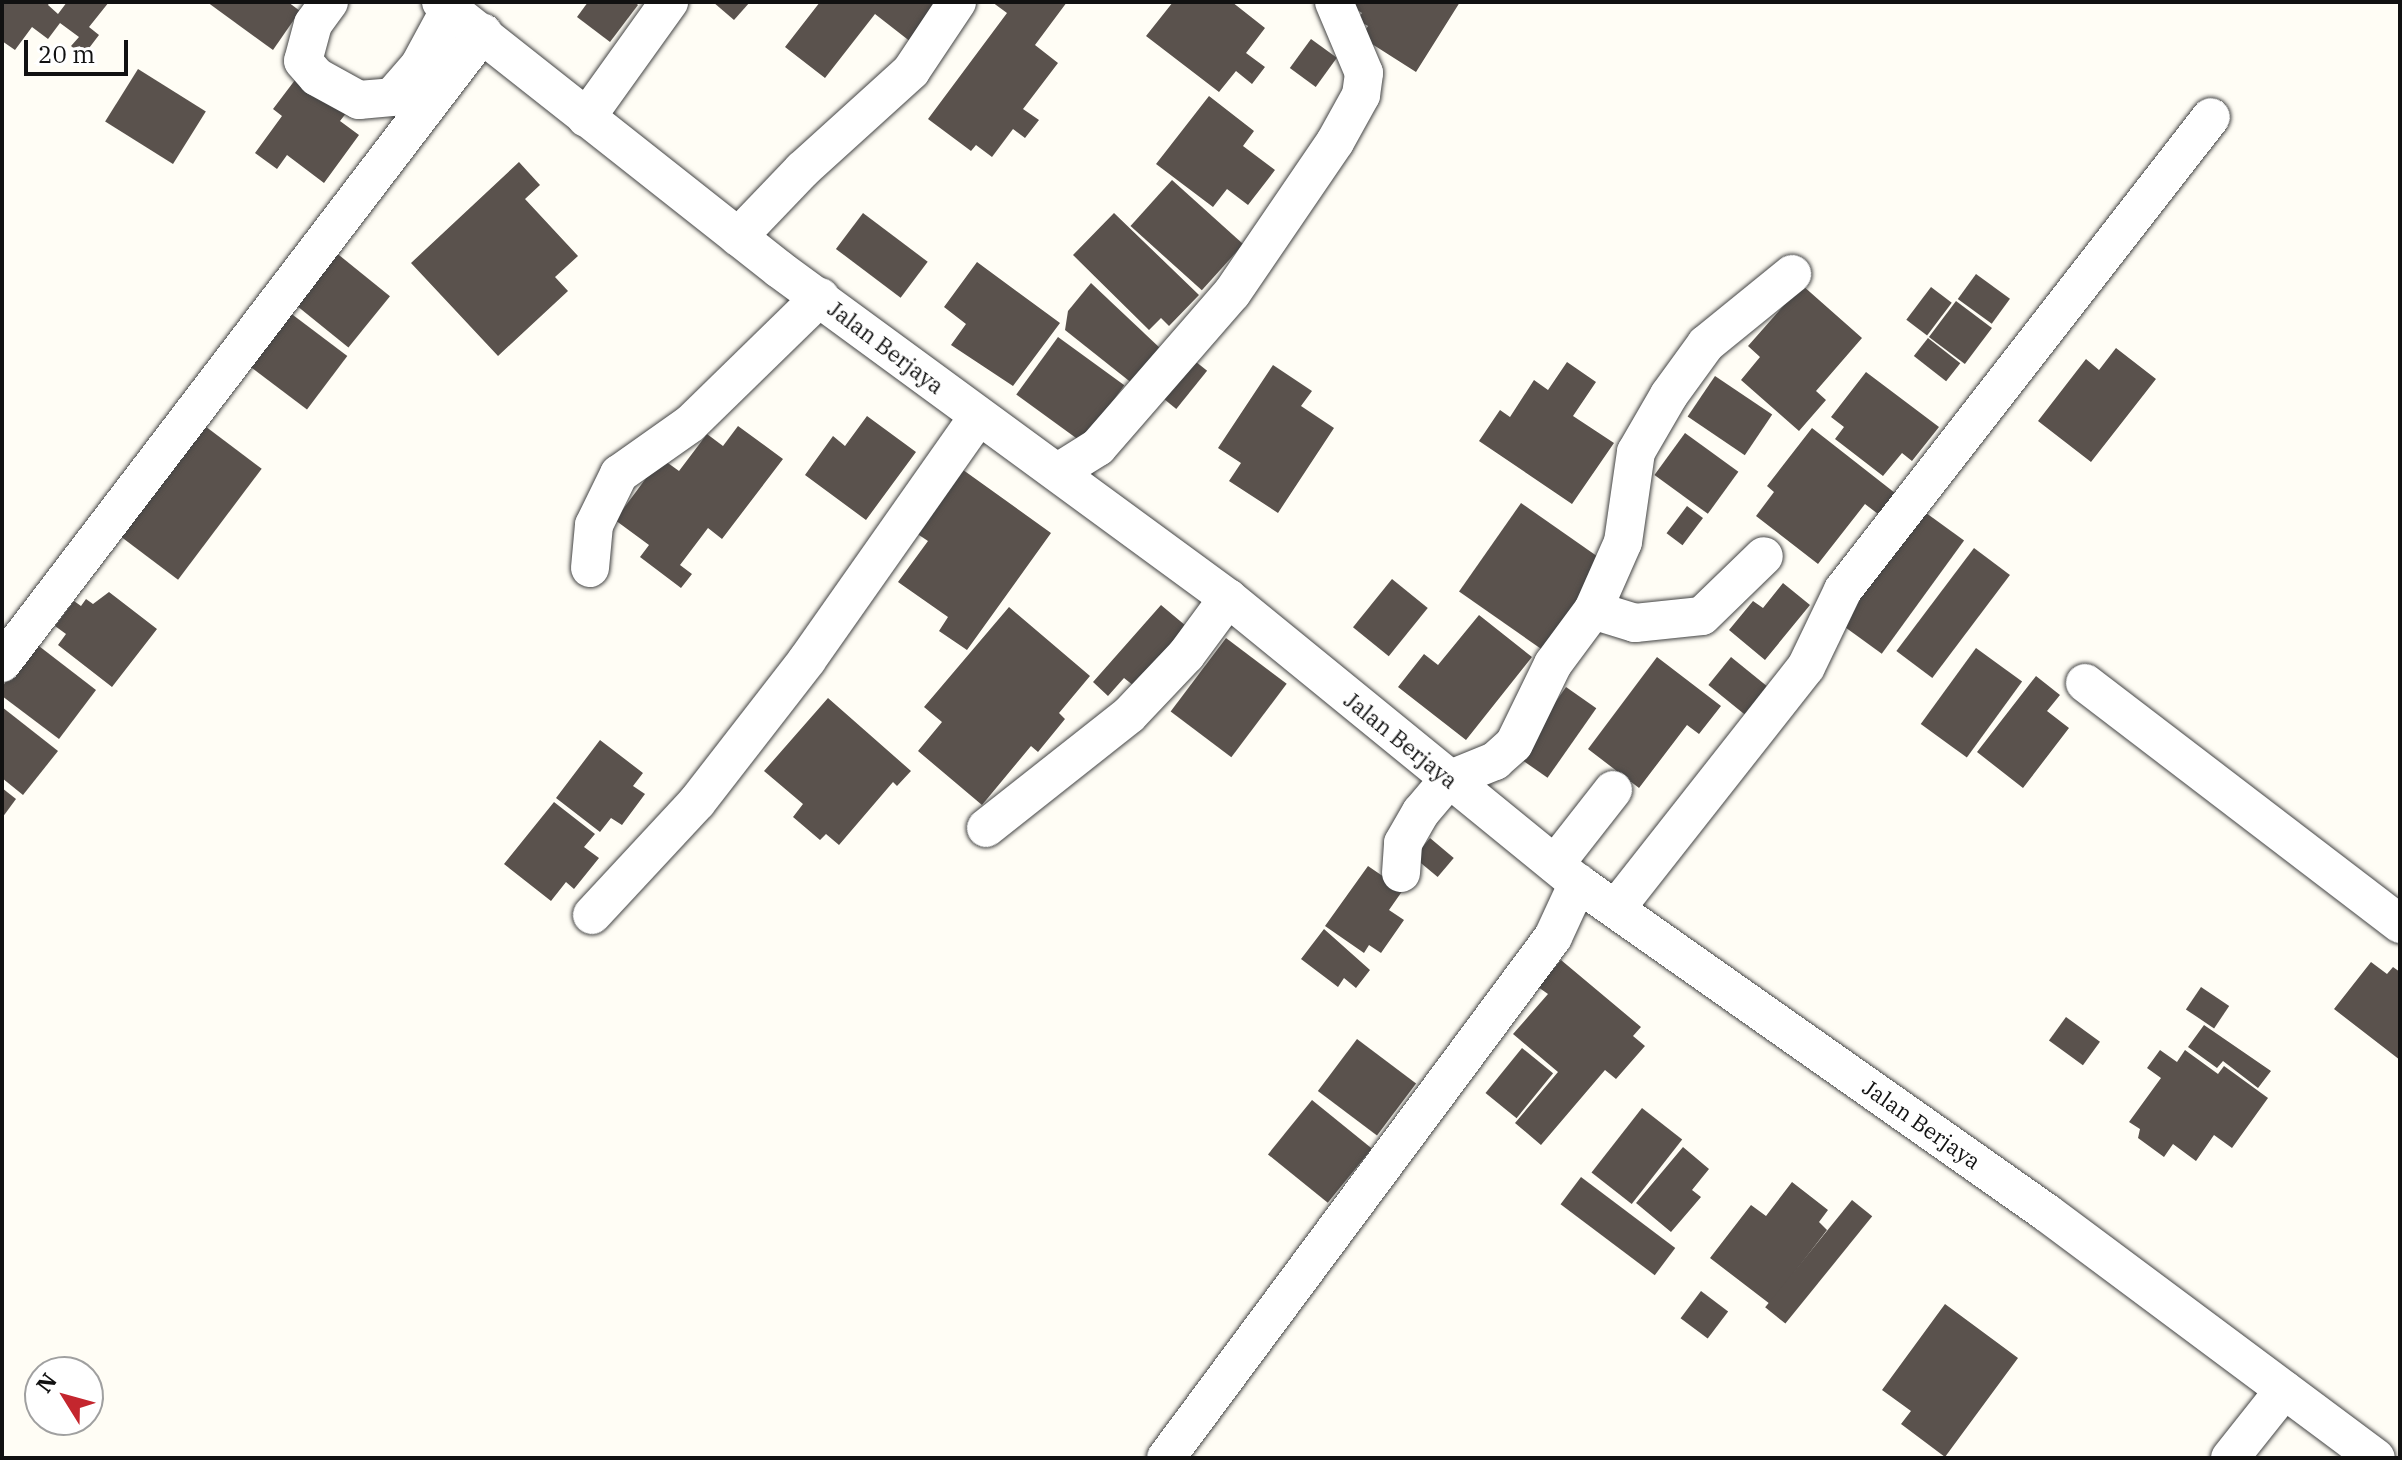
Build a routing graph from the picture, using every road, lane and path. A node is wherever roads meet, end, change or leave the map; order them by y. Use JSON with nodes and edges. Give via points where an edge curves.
{"nodes":[{"id":1,"x":329,"y":2,"type":"edge"},
{"id":2,"x":669,"y":2,"type":"edge"},
{"id":3,"x":957,"y":2,"type":"edge"},
{"id":4,"x":1334,"y":2,"type":"edge"},
{"id":5,"x":446,"y":5,"type":"edge"},
{"id":6,"x":483,"y":33,"type":"junction"},
{"id":7,"x":2211,"y":117,"type":"dead end"},
{"id":8,"x":586,"y":118,"type":"junction"},
{"id":9,"x":738,"y":237,"type":"junction"},
{"id":10,"x":1792,"y":274,"type":"dead end"},
{"id":11,"x":820,"y":297,"type":"junction"},
{"id":12,"x":978,"y":417,"type":"junction"},
{"id":13,"x":1058,"y":472,"type":"junction"},
{"id":14,"x":1764,"y":556,"type":"dead end"},
{"id":15,"x":590,"y":568,"type":"dead end"},
{"id":16,"x":1228,"y":598,"type":"junction"},
{"id":17,"x":1593,"y":610,"type":"junction"},
{"id":18,"x":2,"y":663,"type":"edge"},
{"id":19,"x":2085,"y":683,"type":"dead end"},
{"id":20,"x":1448,"y":780,"type":"junction"},
{"id":21,"x":1613,"y":790,"type":"dead end"},
{"id":22,"x":986,"y":828,"type":"dead end"},
{"id":23,"x":1401,"y":873,"type":"dead end"},
{"id":24,"x":1567,"y":873,"type":"junction"},
{"id":25,"x":1617,"y":907,"type":"junction"},
{"id":26,"x":592,"y":915,"type":"dead end"},
{"id":27,"x":2400,"y":924,"type":"edge"},
{"id":28,"x":2284,"y":1390,"type":"junction"},
{"id":29,"x":1166,"y":1458,"type":"edge"},
{"id":30,"x":2230,"y":1458,"type":"edge"},
{"id":31,"x":2376,"y":1458,"type":"edge"}],
"edges":[{"from":1,"to":5,"type":"street","via":[[313,24],[303,61],[317,77],[359,100],[392,97],[419,66]]},
{"from":2,"to":8,"type":"street"},
{"from":3,"to":9,"type":"street","via":[[911,71],[802,170]]},
{"from":4,"to":13,"type":"street","via":[[1364,73],[1361,95],[1335,142],[1232,293],[1098,447]]},
{"from":5,"to":6,"type":"street","name":"Jalan Berjaya"},
{"from":6,"to":8,"type":"street","name":"Jalan Berjaya"},
{"from":6,"to":18,"type":"street"},
{"from":7,"to":25,"type":"street","via":[[1843,590],[1806,667]]},
{"from":8,"to":9,"type":"street","name":"Jalan Berjaya"},
{"from":9,"to":11,"type":"street","name":"Jalan Berjaya"},
{"from":10,"to":17,"type":"street","via":[[1706,344],[1669,395],[1636,452],[1623,542]]},
{"from":11,"to":12,"type":"street","name":"Jalan Berjaya"},
{"from":11,"to":15,"type":"street","via":[[690,424],[619,474],[594,525]]},
{"from":12,"to":13,"type":"street","name":"Jalan Berjaya"},
{"from":12,"to":26,"type":"street","via":[[807,660],[697,802]]},
{"from":13,"to":16,"type":"street","name":"Jalan Berjaya"},
{"from":14,"to":17,"type":"street","via":[[1702,616],[1635,623]]},
{"from":16,"to":20,"type":"street","name":"Jalan Berjaya"},
{"from":16,"to":22,"type":"street","via":[[1186,655],[1129,715]]},
{"from":17,"to":20,"type":"street","via":[[1553,664],[1514,744],[1495,761]]},
{"from":19,"to":27,"type":"street"},
{"from":20,"to":23,"type":"street","via":[[1403,843]]},
{"from":20,"to":24,"type":"street","name":"Jalan Berjaya"},
{"from":21,"to":24,"type":"street"},
{"from":24,"to":25,"type":"street","name":"Jalan Berjaya"},
{"from":24,"to":29,"type":"street","via":[[1553,937]]},
{"from":25,"to":28,"type":"street","name":"Jalan Berjaya","via":[[2047,1213]]},
{"from":28,"to":30,"type":"street"},
{"from":28,"to":31,"type":"street","name":"Jalan Berjaya"}]}
